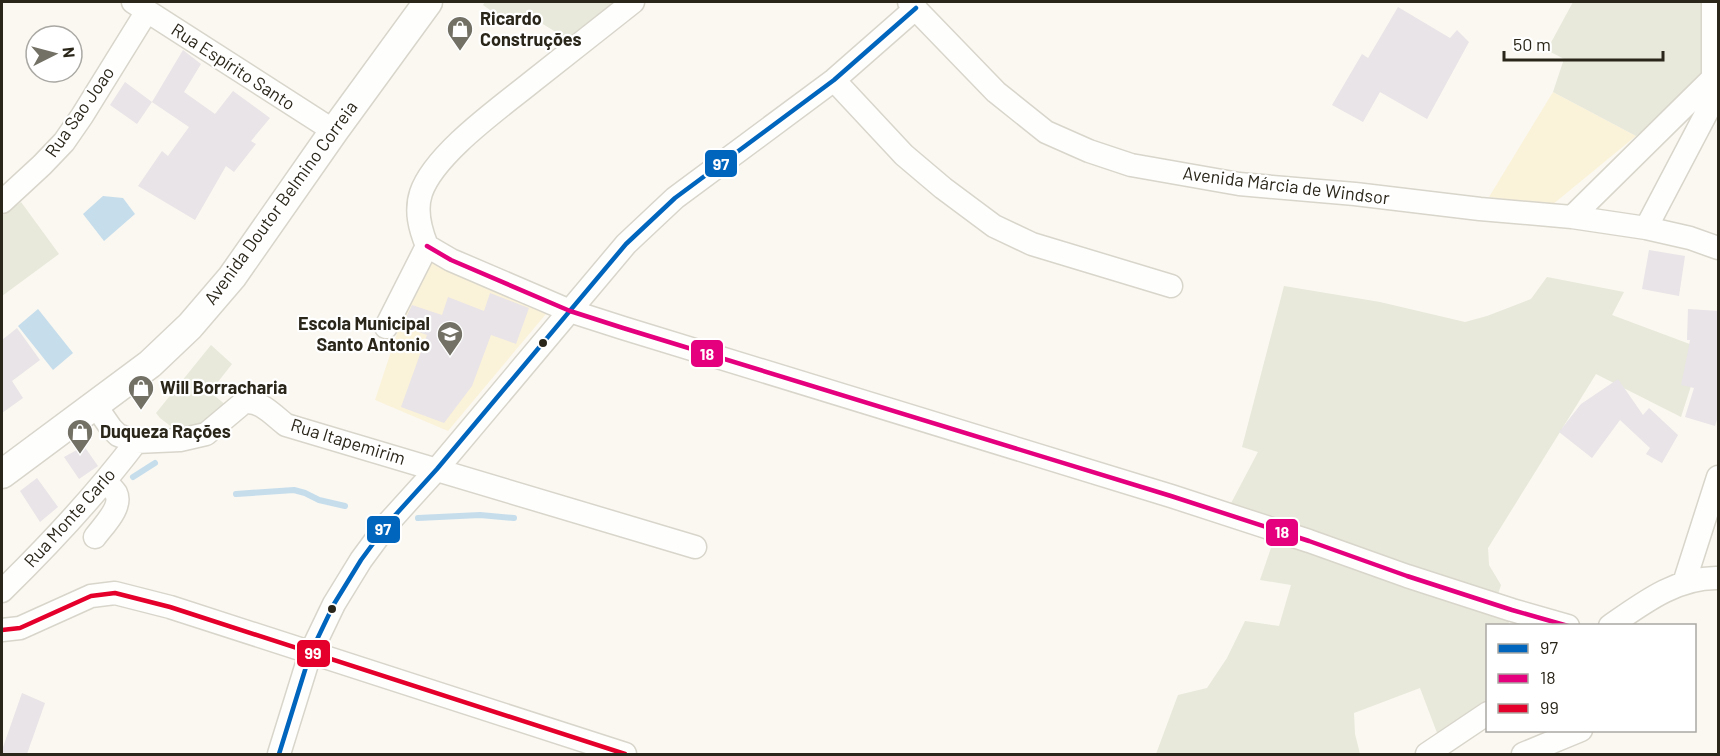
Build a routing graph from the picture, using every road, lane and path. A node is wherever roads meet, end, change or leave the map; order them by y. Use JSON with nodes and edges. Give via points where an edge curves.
{"nodes":[{"id":1,"x":428,"y":2,"type":"edge"},
{"id":2,"x":633,"y":2,"type":"edge"},
{"id":3,"x":1713,"y":2,"type":"edge"},
{"id":4,"x":912,"y":5,"type":"edge"},
{"id":5,"x":140,"y":6,"type":"edge"},
{"id":6,"x":834,"y":80,"type":"junction"},
{"id":7,"x":1717,"y":83,"type":"edge"},
{"id":8,"x":334,"y":131,"type":"junction"},
{"id":9,"x":2,"y":202,"type":"edge"},
{"id":10,"x":1572,"y":217,"type":"junction"},
{"id":11,"x":1646,"y":228,"type":"junction"},
{"id":12,"x":427,"y":246,"type":"junction"},
{"id":13,"x":1719,"y":248,"type":"edge"},
{"id":14,"x":1171,"y":286,"type":"dead end"},
{"id":15,"x":570,"y":311,"type":"junction"},
{"id":16,"x":386,"y":327,"type":"dead end"},
{"id":17,"x":95,"y":405,"type":"junction"},
{"id":18,"x":136,"y":442,"type":"junction"},
{"id":19,"x":437,"y":470,"type":"junction"},
{"id":20,"x":2,"y":474,"type":"edge"},
{"id":21,"x":1719,"y":477,"type":"edge"},
{"id":22,"x":106,"y":481,"type":"junction"},
{"id":23,"x":95,"y":537,"type":"dead end"},
{"id":24,"x":694,"y":547,"type":"dead end"},
{"id":25,"x":1719,"y":578,"type":"edge"},
{"id":26,"x":1684,"y":583,"type":"junction"},
{"id":27,"x":2,"y":591,"type":"edge"},
{"id":28,"x":1561,"y":624,"type":"edge"},
{"id":29,"x":1613,"y":624,"type":"edge"},
{"id":30,"x":2,"y":630,"type":"edge"},
{"id":31,"x":310,"y":654,"type":"junction"},
{"id":32,"x":1486,"y":714,"type":"edge"},
{"id":33,"x":1576,"y":732,"type":"edge"},
{"id":34,"x":279,"y":754,"type":"edge"},
{"id":35,"x":626,"y":754,"type":"edge"},
{"id":36,"x":1427,"y":754,"type":"edge"},
{"id":37,"x":1523,"y":754,"type":"edge"}],
"edges":[{"from":1,"to":8,"type":"main road","name":"Avenida Doutor Belmino Correia"},
{"from":2,"to":12,"type":"street","via":[[477,126],[437,164],[419,202],[420,228]]},
{"from":3,"to":7,"type":"street"},
{"from":4,"to":6,"type":"street"},
{"from":4,"to":10,"type":"street","name":"Avenida Márcia de Windsor","via":[[996,92],[1046,132],[1131,165],[1239,184]]},
{"from":5,"to":8,"type":"street","name":"Rua Espírito Santo"},
{"from":5,"to":9,"type":"street","name":"Rua Sao Joao","via":[[82,116],[42,165]]},
{"from":6,"to":14,"type":"street","via":[[904,154],[994,226],[1032,244]]},
{"from":6,"to":15,"type":"street","via":[[675,198],[626,244]]},
{"from":7,"to":10,"type":"street"},
{"from":7,"to":11,"type":"street"},
{"from":8,"to":17,"type":"main road","name":"Avenida Doutor Belmino Correia","via":[[232,277],[190,326],[150,364]]},
{"from":10,"to":11,"type":"street","name":"Avenida Márcia de Windsor"},
{"from":11,"to":13,"type":"street","name":"Avenida Márcia de Windsor"},
{"from":12,"to":15,"type":"street"},
{"from":12,"to":16,"type":"street"},
{"from":15,"to":19,"type":"street"},
{"from":15,"to":28,"type":"street","via":[[1171,496]]},
{"from":17,"to":18,"type":"street","via":[[118,435]]},
{"from":17,"to":20,"type":"main road","name":"Avenida Doutor Belmino Correia"},
{"from":18,"to":19,"type":"street","name":"Rua Itapemirim","via":[[196,438],[249,401],[286,425]]},
{"from":18,"to":22,"type":"street","name":"Rua Monte Carlo"},
{"from":19,"to":24,"type":"street","name":"Rua Itapemirim"},
{"from":19,"to":31,"type":"street","via":[[389,522],[361,560]]},
{"from":21,"to":26,"type":"street"},
{"from":22,"to":23,"type":"street","via":[[116,493],[116,505]]},
{"from":22,"to":27,"type":"street","name":"Rua Monte Carlo"},
{"from":25,"to":26,"type":"street"},
{"from":26,"to":29,"type":"street","via":[[1658,593]]},
{"from":30,"to":31,"type":"street","via":[[20,628],[91,596],[115,593],[170,607]]},
{"from":31,"to":34,"type":"street"},
{"from":31,"to":35,"type":"street"},
{"from":32,"to":36,"type":"street"},
{"from":33,"to":37,"type":"street"}]}
